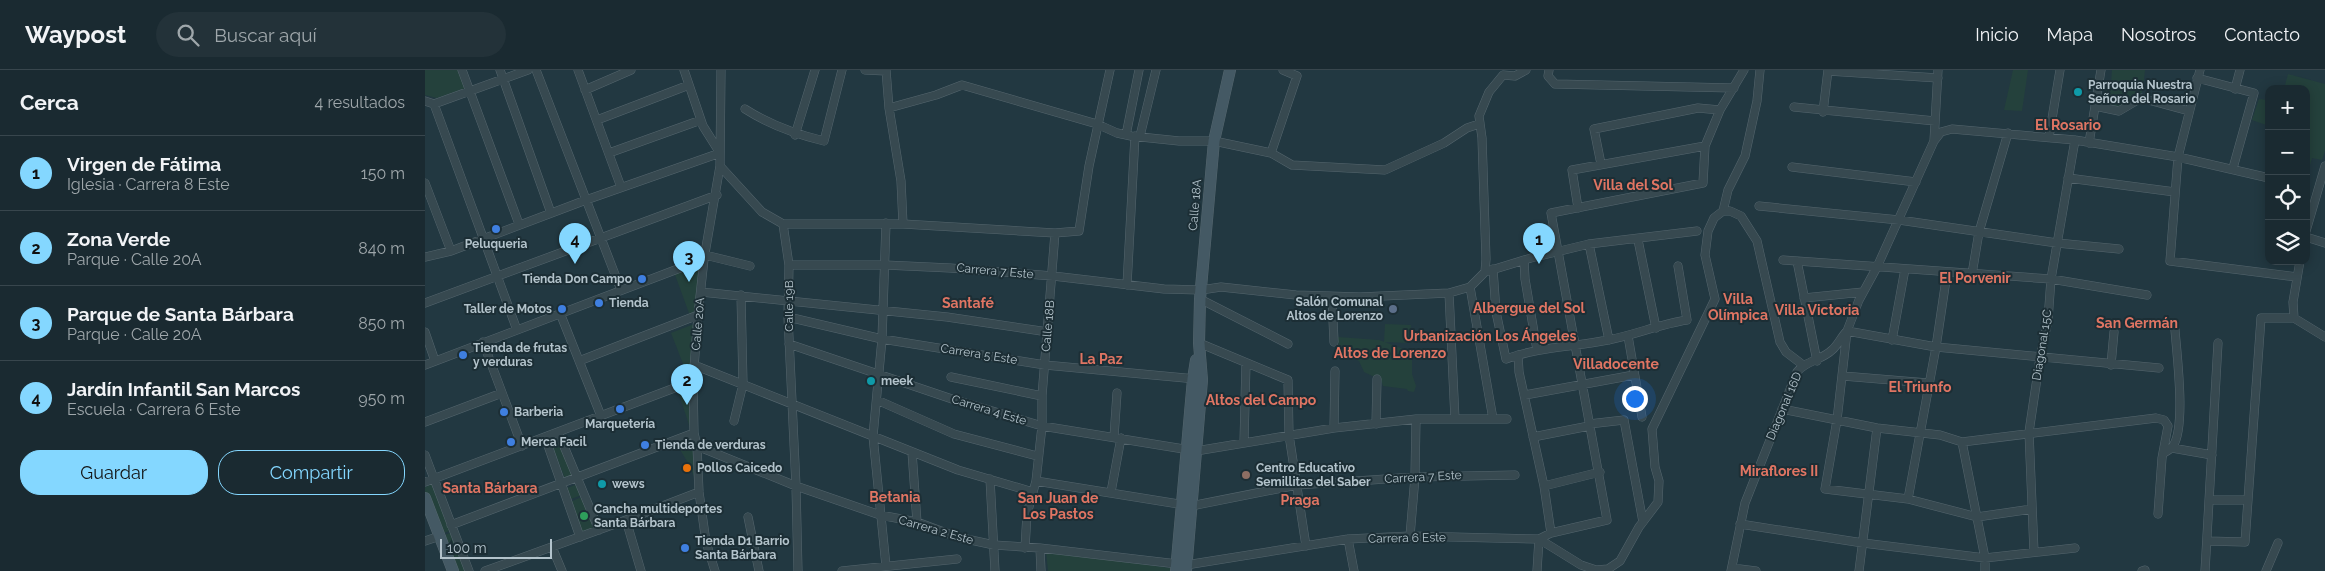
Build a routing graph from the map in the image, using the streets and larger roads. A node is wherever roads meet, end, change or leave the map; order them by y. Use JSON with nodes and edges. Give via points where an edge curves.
{"nodes":[{"id":1,"x":462,"y":70,"type":"edge"},
{"id":2,"x":500,"y":70,"type":"edge"},
{"id":3,"x":528,"y":70,"type":"edge"},
{"id":4,"x":536,"y":70,"type":"edge"},
{"id":5,"x":578,"y":70,"type":"edge"},
{"id":6,"x":631,"y":70,"type":"edge"},
{"id":7,"x":684,"y":70,"type":"edge"},
{"id":8,"x":721,"y":70,"type":"edge"},
{"id":9,"x":815,"y":70,"type":"edge"},
{"id":10,"x":842,"y":70,"type":"edge"},
{"id":11,"x":865,"y":70,"type":"edge"},
{"id":12,"x":1110,"y":70,"type":"edge"},
{"id":13,"x":1139,"y":70,"type":"edge"},
{"id":14,"x":1156,"y":70,"type":"edge"},
{"id":15,"x":1230,"y":70,"type":"edge"},
{"id":16,"x":1283,"y":70,"type":"edge"},
{"id":17,"x":1526,"y":70,"type":"edge"},
{"id":18,"x":1549,"y":70,"type":"edge"},
{"id":19,"x":1744,"y":70,"type":"edge"},
{"id":20,"x":1760,"y":70,"type":"edge"},
{"id":21,"x":2060,"y":70,"type":"edge"},
{"id":22,"x":2101,"y":70,"type":"edge"},
{"id":23,"x":2240,"y":70,"type":"edge"},
{"id":24,"x":886,"y":71,"type":"edge"},
{"id":25,"x":1828,"y":71,"type":"edge"},
{"id":26,"x":1938,"y":74,"type":"edge"},
{"id":27,"x":2199,"y":74,"type":"edge"},
{"id":28,"x":503,"y":78,"type":"junction"},
{"id":29,"x":689,"y":85,"type":"junction"},
{"id":30,"x":1733,"y":88,"type":"junction"},
{"id":31,"x":2235,"y":89,"type":"junction"},
{"id":32,"x":585,"y":90,"type":"junction"},
{"id":33,"x":470,"y":92,"type":"junction"},
{"id":34,"x":425,"y":101,"type":"edge"},
{"id":35,"x":434,"y":104,"type":"junction"},
{"id":36,"x":2095,"y":106,"type":"junction"},
{"id":37,"x":889,"y":108,"type":"junction"},
{"id":38,"x":1794,"y":108,"type":"dead end"},
{"id":39,"x":745,"y":110,"type":"dead end"},
{"id":40,"x":1720,"y":110,"type":"junction"},
{"id":41,"x":2189,"y":111,"type":"junction"},
{"id":42,"x":1823,"y":112,"type":"junction"},
{"id":43,"x":597,"y":120,"type":"junction"},
{"id":44,"x":701,"y":120,"type":"junction"},
{"id":45,"x":1935,"y":121,"type":"junction"},
{"id":46,"x":1097,"y":124,"type":"junction"},
{"id":47,"x":1479,"y":124,"type":"junction"},
{"id":48,"x":2008,"y":134,"type":"junction"},
{"id":49,"x":795,"y":135,"type":"junction"},
{"id":50,"x":1126,"y":135,"type":"junction"},
{"id":51,"x":1138,"y":136,"type":"junction"},
{"id":52,"x":2049,"y":137,"type":"junction"},
{"id":53,"x":2075,"y":140,"type":"junction"},
{"id":54,"x":1214,"y":141,"type":"junction"},
{"id":55,"x":1934,"y":141,"type":"junction"},
{"id":56,"x":2089,"y":143,"type":"junction"},
{"id":57,"x":1705,"y":146,"type":"junction"},
{"id":58,"x":609,"y":153,"type":"junction"},
{"id":59,"x":720,"y":153,"type":"junction"},
{"id":60,"x":1271,"y":154,"type":"junction"},
{"id":61,"x":2178,"y":157,"type":"junction"},
{"id":62,"x":1601,"y":164,"type":"junction"},
{"id":63,"x":721,"y":166,"type":"junction"},
{"id":64,"x":2325,"y":166,"type":"edge"},
{"id":65,"x":1792,"y":167,"type":"dead end"},
{"id":66,"x":2233,"y":168,"type":"junction"},
{"id":67,"x":2265,"y":177,"type":"edge"},
{"id":68,"x":2068,"y":178,"type":"junction"},
{"id":69,"x":1916,"y":182,"type":"junction"},
{"id":70,"x":425,"y":183,"type":"edge"},
{"id":71,"x":621,"y":187,"type":"junction"},
{"id":72,"x":2175,"y":192,"type":"junction"},
{"id":73,"x":717,"y":195,"type":"junction"},
{"id":74,"x":586,"y":200,"type":"junction"},
{"id":75,"x":1759,"y":206,"type":"dead end"},
{"id":76,"x":1577,"y":208,"type":"junction"},
{"id":77,"x":2310,"y":211,"type":"edge"},
{"id":78,"x":1723,"y":212,"type":"junction"},
{"id":79,"x":551,"y":213,"type":"junction"},
{"id":80,"x":1899,"y":220,"type":"junction"},
{"id":81,"x":519,"y":224,"type":"junction"},
{"id":82,"x":783,"y":224,"type":"junction"},
{"id":83,"x":886,"y":224,"type":"junction"},
{"id":84,"x":903,"y":224,"type":"junction"},
{"id":85,"x":1697,"y":231,"type":"dead end"},
{"id":86,"x":1979,"y":232,"type":"junction"},
{"id":87,"x":1055,"y":233,"type":"junction"},
{"id":88,"x":484,"y":237,"type":"junction"},
{"id":89,"x":601,"y":238,"type":"junction"},
{"id":90,"x":2310,"y":238,"type":"edge"},
{"id":91,"x":1638,"y":240,"type":"junction"},
{"id":92,"x":2057,"y":243,"type":"junction"},
{"id":93,"x":2325,"y":243,"type":"edge"},
{"id":94,"x":1589,"y":244,"type":"junction"},
{"id":95,"x":2119,"y":250,"type":"dead end"},
{"id":96,"x":451,"y":251,"type":"junction"},
{"id":97,"x":1558,"y":252,"type":"junction"},
{"id":98,"x":705,"y":257,"type":"junction"},
{"id":99,"x":425,"y":258,"type":"edge"},
{"id":100,"x":1524,"y":260,"type":"junction"},
{"id":101,"x":1783,"y":260,"type":"dead end"},
{"id":102,"x":1797,"y":261,"type":"junction"},
{"id":103,"x":789,"y":265,"type":"junction"},
{"id":104,"x":885,"y":265,"type":"junction"},
{"id":105,"x":2299,"y":265,"type":"edge"},
{"id":106,"x":750,"y":266,"type":"dead end"},
{"id":107,"x":1678,"y":266,"type":"dead end"},
{"id":108,"x":1877,"y":267,"type":"junction"},
{"id":109,"x":1493,"y":269,"type":"junction"},
{"id":110,"x":1905,"y":269,"type":"junction"},
{"id":111,"x":1485,"y":272,"type":"junction"},
{"id":112,"x":1947,"y":273,"type":"junction"},
{"id":113,"x":1973,"y":274,"type":"junction"},
{"id":114,"x":497,"y":276,"type":"junction"},
{"id":115,"x":1053,"y":276,"type":"junction"},
{"id":116,"x":2297,"y":277,"type":"junction"},
{"id":117,"x":2051,"y":279,"type":"junction"},
{"id":118,"x":1127,"y":285,"type":"junction"},
{"id":119,"x":1470,"y":287,"type":"junction"},
{"id":120,"x":621,"y":290,"type":"junction"},
{"id":121,"x":701,"y":292,"type":"junction"},
{"id":122,"x":1449,"y":293,"type":"junction"},
{"id":123,"x":2147,"y":294,"type":"dead end"},
{"id":124,"x":741,"y":295,"type":"junction"},
{"id":125,"x":1201,"y":295,"type":"junction"},
{"id":126,"x":1332,"y":296,"type":"junction"},
{"id":127,"x":1861,"y":296,"type":"junction"},
{"id":128,"x":1804,"y":298,"type":"junction"},
{"id":129,"x":789,"y":300,"type":"junction"},
{"id":130,"x":425,"y":304,"type":"edge"},
{"id":131,"x":883,"y":310,"type":"junction"},
{"id":132,"x":560,"y":314,"type":"junction"},
{"id":133,"x":697,"y":315,"type":"junction"},
{"id":134,"x":788,"y":317,"type":"junction"},
{"id":135,"x":2295,"y":318,"type":"junction"},
{"id":136,"x":1656,"y":328,"type":"junction"},
{"id":137,"x":517,"y":330,"type":"junction"},
{"id":138,"x":2175,"y":330,"type":"dead end"},
{"id":139,"x":1847,"y":331,"type":"junction"},
{"id":140,"x":425,"y":332,"type":"edge"},
{"id":141,"x":1048,"y":332,"type":"junction"},
{"id":142,"x":2114,"y":332,"type":"dead end"},
{"id":143,"x":1628,"y":336,"type":"junction"},
{"id":144,"x":2325,"y":337,"type":"edge"},
{"id":145,"x":883,"y":339,"type":"junction"},
{"id":146,"x":1609,"y":340,"type":"junction"},
{"id":147,"x":1892,"y":340,"type":"junction"},
{"id":148,"x":483,"y":342,"type":"junction"},
{"id":149,"x":1334,"y":342,"type":"dead end"},
{"id":150,"x":1199,"y":343,"type":"junction"},
{"id":151,"x":2218,"y":343,"type":"dead end"},
{"id":152,"x":789,"y":344,"type":"junction"},
{"id":153,"x":1288,"y":344,"type":"dead end"},
{"id":154,"x":1574,"y":346,"type":"junction"},
{"id":155,"x":1936,"y":347,"type":"junction"},
{"id":156,"x":1537,"y":350,"type":"junction"},
{"id":157,"x":1518,"y":355,"type":"junction"},
{"id":158,"x":2040,"y":358,"type":"junction"},
{"id":159,"x":435,"y":361,"type":"junction"},
{"id":160,"x":579,"y":361,"type":"junction"},
{"id":161,"x":1817,"y":361,"type":"junction"},
{"id":162,"x":1246,"y":363,"type":"junction"},
{"id":163,"x":425,"y":364,"type":"edge"},
{"id":164,"x":695,"y":365,"type":"junction"},
{"id":165,"x":1045,"y":365,"type":"junction"},
{"id":166,"x":1803,"y":365,"type":"junction"},
{"id":167,"x":2111,"y":365,"type":"junction"},
{"id":168,"x":2159,"y":368,"type":"dead end"},
{"id":169,"x":1335,"y":371,"type":"dead end"},
{"id":170,"x":879,"y":374,"type":"junction"},
{"id":171,"x":1634,"y":375,"type":"junction"},
{"id":172,"x":1843,"y":376,"type":"junction"},
{"id":173,"x":951,"y":377,"type":"dead end"},
{"id":174,"x":1197,"y":379,"type":"junction"},
{"id":175,"x":1377,"y":379,"type":"dead end"},
{"id":176,"x":693,"y":381,"type":"junction"},
{"id":177,"x":1928,"y":383,"type":"junction"},
{"id":178,"x":743,"y":384,"type":"junction"},
{"id":179,"x":1581,"y":384,"type":"junction"},
{"id":180,"x":1117,"y":392,"type":"dead end"},
{"id":181,"x":502,"y":393,"type":"junction"},
{"id":182,"x":1525,"y":395,"type":"junction"},
{"id":183,"x":1042,"y":396,"type":"junction"},
{"id":184,"x":877,"y":400,"type":"junction"},
{"id":185,"x":792,"y":403,"type":"junction"},
{"id":186,"x":1782,"y":409,"type":"junction"},
{"id":187,"x":601,"y":416,"type":"junction"},
{"id":188,"x":1642,"y":417,"type":"dead end"},
{"id":189,"x":1455,"y":419,"type":"junction"},
{"id":190,"x":1493,"y":419,"type":"junction"},
{"id":191,"x":1507,"y":419,"type":"dead end"},
{"id":192,"x":1416,"y":420,"type":"junction"},
{"id":193,"x":1837,"y":420,"type":"junction"},
{"id":194,"x":734,"y":421,"type":"dead end"},
{"id":195,"x":425,"y":422,"type":"edge"},
{"id":196,"x":1376,"y":424,"type":"junction"},
{"id":197,"x":1589,"y":425,"type":"junction"},
{"id":198,"x":1042,"y":426,"type":"junction"},
{"id":199,"x":1334,"y":428,"type":"junction"},
{"id":200,"x":1877,"y":428,"type":"junction"},
{"id":201,"x":558,"y":432,"type":"junction"},
{"id":202,"x":2029,"y":432,"type":"junction"},
{"id":203,"x":694,"y":433,"type":"junction"},
{"id":204,"x":1921,"y":434,"type":"junction"},
{"id":205,"x":1289,"y":435,"type":"junction"},
{"id":206,"x":873,"y":436,"type":"junction"},
{"id":207,"x":545,"y":437,"type":"junction"},
{"id":208,"x":1117,"y":437,"type":"junction"},
{"id":209,"x":1533,"y":437,"type":"junction"},
{"id":210,"x":1244,"y":442,"type":"junction"},
{"id":211,"x":1962,"y":442,"type":"junction"},
{"id":212,"x":522,"y":446,"type":"junction"},
{"id":213,"x":697,"y":446,"type":"junction"},
{"id":214,"x":2172,"y":448,"type":"junction"},
{"id":215,"x":1192,"y":450,"type":"junction"},
{"id":216,"x":912,"y":452,"type":"junction"},
{"id":217,"x":2164,"y":453,"type":"junction"},
{"id":218,"x":425,"y":455,"type":"edge"},
{"id":219,"x":2212,"y":455,"type":"junction"},
{"id":220,"x":1037,"y":456,"type":"junction"},
{"id":221,"x":1600,"y":472,"type":"junction"},
{"id":222,"x":1515,"y":475,"type":"dead end"},
{"id":223,"x":1415,"y":477,"type":"junction"},
{"id":224,"x":577,"y":478,"type":"junction"},
{"id":225,"x":990,"y":478,"type":"junction"},
{"id":226,"x":434,"y":479,"type":"junction"},
{"id":227,"x":1036,"y":481,"type":"junction"},
{"id":228,"x":425,"y":482,"type":"edge"},
{"id":229,"x":562,"y":484,"type":"junction"},
{"id":230,"x":1297,"y":485,"type":"junction"},
{"id":231,"x":797,"y":486,"type":"junction"},
{"id":232,"x":1544,"y":486,"type":"junction"},
{"id":233,"x":699,"y":492,"type":"junction"},
{"id":234,"x":1033,"y":492,"type":"junction"},
{"id":235,"x":1111,"y":492,"type":"junction"},
{"id":236,"x":1869,"y":494,"type":"junction"},
{"id":237,"x":425,"y":498,"type":"edge"},
{"id":238,"x":1908,"y":499,"type":"junction"},
{"id":239,"x":2209,"y":500,"type":"junction"},
{"id":240,"x":2248,"y":500,"type":"junction"},
{"id":241,"x":1186,"y":505,"type":"junction"},
{"id":242,"x":2032,"y":509,"type":"junction"},
{"id":243,"x":2158,"y":514,"type":"dead end"},
{"id":244,"x":880,"y":515,"type":"junction"},
{"id":245,"x":748,"y":517,"type":"dead end"},
{"id":246,"x":1977,"y":517,"type":"junction"},
{"id":247,"x":626,"y":520,"type":"junction"},
{"id":248,"x":917,"y":522,"type":"junction"},
{"id":249,"x":1643,"y":522,"type":"junction"},
{"id":250,"x":1739,"y":524,"type":"junction"},
{"id":251,"x":451,"y":525,"type":"junction"},
{"id":252,"x":599,"y":530,"type":"junction"},
{"id":253,"x":1551,"y":533,"type":"junction"},
{"id":254,"x":440,"y":536,"type":"junction"},
{"id":255,"x":1410,"y":536,"type":"junction"},
{"id":256,"x":580,"y":537,"type":"junction"},
{"id":257,"x":1348,"y":539,"type":"junction"},
{"id":258,"x":1539,"y":539,"type":"junction"},
{"id":259,"x":425,"y":541,"type":"edge"},
{"id":260,"x":2207,"y":541,"type":"junction"},
{"id":261,"x":1863,"y":543,"type":"junction"},
{"id":262,"x":2278,"y":543,"type":"dead end"},
{"id":263,"x":994,"y":545,"type":"junction"},
{"id":264,"x":1306,"y":546,"type":"junction"},
{"id":265,"x":552,"y":547,"type":"junction"},
{"id":266,"x":1025,"y":548,"type":"junction"},
{"id":267,"x":1039,"y":548,"type":"junction"},
{"id":268,"x":2075,"y":548,"type":"dead end"},
{"id":269,"x":2034,"y":552,"type":"junction"},
{"id":270,"x":1985,"y":558,"type":"junction"},
{"id":271,"x":957,"y":559,"type":"dead end"},
{"id":272,"x":892,"y":568,"type":"edge"},
{"id":273,"x":1181,"y":568,"type":"edge"},
{"id":274,"x":1733,"y":570,"type":"edge"},
{"id":275,"x":453,"y":571,"type":"edge"},
{"id":276,"x":469,"y":571,"type":"edge"},
{"id":277,"x":485,"y":571,"type":"edge"},
{"id":278,"x":563,"y":571,"type":"edge"},
{"id":279,"x":641,"y":571,"type":"edge"},
{"id":280,"x":715,"y":571,"type":"edge"},
{"id":281,"x":759,"y":571,"type":"edge"},
{"id":282,"x":798,"y":571,"type":"edge"},
{"id":283,"x":842,"y":571,"type":"edge"},
{"id":284,"x":995,"y":571,"type":"edge"},
{"id":285,"x":1041,"y":571,"type":"edge"},
{"id":286,"x":1354,"y":571,"type":"edge"},
{"id":287,"x":1537,"y":571,"type":"edge"},
{"id":288,"x":1756,"y":571,"type":"edge"},
{"id":289,"x":1859,"y":571,"type":"edge"},
{"id":290,"x":1985,"y":571,"type":"edge"},
{"id":291,"x":2205,"y":571,"type":"edge"},
{"id":292,"x":2266,"y":571,"type":"edge"}],
"edges":[{"from":1,"to":33,"type":"street"},
{"from":2,"to":28,"type":"street"},
{"from":3,"to":28,"type":"street"},
{"from":4,"to":74,"type":"street"},
{"from":5,"to":32,"type":"street"},
{"from":6,"to":32,"type":"street"},
{"from":7,"to":29,"type":"street"},
{"from":8,"to":59,"type":"street"},
{"from":9,"to":49,"type":"street"},
{"from":10,"to":49,"type":"street","via":[[824,142]]},
{"from":11,"to":24,"type":"street"},
{"from":12,"to":46,"type":"street"},
{"from":13,"to":50,"type":"street"},
{"from":14,"to":51,"type":"street"},
{"from":15,"to":54,"type":"street","name":"Calle 18A"},
{"from":16,"to":60,"type":"street","via":[[1297,76]]},
{"from":17,"to":47,"type":"street","via":[[1515,76],[1503,75],[1489,92]]},
{"from":18,"to":30,"type":"street","via":[[1548,76],[1555,84]]},
{"from":19,"to":30,"type":"street"},
{"from":20,"to":78,"type":"street","via":[[1745,156],[1728,190]]},
{"from":21,"to":52,"type":"street"},
{"from":22,"to":36,"type":"street"},
{"from":23,"to":31,"type":"street"},
{"from":24,"to":37,"type":"street"},
{"from":25,"to":26,"type":"street"},
{"from":25,"to":42,"type":"street"},
{"from":26,"to":45,"type":"street"},
{"from":27,"to":31,"type":"street"},
{"from":27,"to":41,"type":"street"},
{"from":28,"to":33,"type":"street"},
{"from":28,"to":79,"type":"street"},
{"from":29,"to":43,"type":"street"},
{"from":29,"to":44,"type":"street"},
{"from":30,"to":40,"type":"street"},
{"from":31,"to":66,"type":"street","via":[[2254,93]]},
{"from":32,"to":43,"type":"street"},
{"from":33,"to":35,"type":"street"},
{"from":33,"to":81,"type":"street"},
{"from":34,"to":35,"type":"street"},
{"from":35,"to":88,"type":"street"},
{"from":36,"to":41,"type":"street","via":[[2119,111],[2141,98]]},
{"from":36,"to":56,"type":"street"},
{"from":37,"to":46,"type":"street","via":[[962,85]]},
{"from":37,"to":84,"type":"street","via":[[901,181]]},
{"from":38,"to":42,"type":"street"},
{"from":39,"to":49,"type":"street"},
{"from":40,"to":57,"type":"street"},
{"from":40,"to":62,"type":"street","via":[[1698,108],[1594,128]]},
{"from":41,"to":61,"type":"street"},
{"from":42,"to":45,"type":"street"},
{"from":43,"to":58,"type":"street"},
{"from":44,"to":58,"type":"street"},
{"from":44,"to":59,"type":"street"},
{"from":45,"to":55,"type":"street"},
{"from":46,"to":50,"type":"street"},
{"from":46,"to":87,"type":"street","via":[[1079,231]]},
{"from":47,"to":60,"type":"street","via":[[1444,144],[1385,170],[1292,165]]},
{"from":47,"to":111,"type":"street","via":[[1487,259]]},
{"from":48,"to":52,"type":"street"},
{"from":48,"to":55,"type":"street","via":[[1953,129],[1941,132]]},
{"from":48,"to":86,"type":"street"},
{"from":50,"to":51,"type":"street"},
{"from":51,"to":54,"type":"street"},
{"from":51,"to":118,"type":"street"},
{"from":52,"to":53,"type":"street"},
{"from":53,"to":56,"type":"street"},
{"from":53,"to":68,"type":"street","name":"Diagonal 15C"},
{"from":54,"to":60,"type":"street"},
{"from":54,"to":125,"type":"street","name":"Calle 18A"},
{"from":55,"to":69,"type":"street"},
{"from":56,"to":61,"type":"street"},
{"from":57,"to":62,"type":"street"},
{"from":57,"to":76,"type":"street","via":[[1703,183]]},
{"from":58,"to":71,"type":"street"},
{"from":59,"to":63,"type":"street"},
{"from":59,"to":71,"type":"street"},
{"from":61,"to":66,"type":"street"},
{"from":61,"to":72,"type":"street"},
{"from":62,"to":76,"type":"street","via":[[1572,170]]},
{"from":63,"to":73,"type":"street","name":"Calle 20A"},
{"from":63,"to":82,"type":"street","via":[[761,212]]},
{"from":64,"to":77,"type":"street"},
{"from":65,"to":69,"type":"street"},
{"from":66,"to":67,"type":"street"},
{"from":68,"to":72,"type":"street"},
{"from":68,"to":92,"type":"street","name":"Diagonal 15C"},
{"from":69,"to":80,"type":"street"},
{"from":70,"to":96,"type":"street"},
{"from":71,"to":74,"type":"street"},
{"from":72,"to":116,"type":"street","via":[[2170,261]]},
{"from":73,"to":89,"type":"street"},
{"from":73,"to":98,"type":"street","name":"Calle 20A"},
{"from":74,"to":79,"type":"street"},
{"from":74,"to":89,"type":"street"},
{"from":75,"to":80,"type":"street"},
{"from":76,"to":97,"type":"street","via":[[1551,213]]},
{"from":78,"to":166,"type":"street","name":"Diagonal 16D","via":[[1741,216],[1757,241],[1780,342],[1786,352]]},
{"from":78,"to":249,"type":"street","via":[[1715,218],[1708,231],[1705,255],[1715,299],[1651,429],[1660,493],[1658,502]]},
{"from":79,"to":81,"type":"street"},
{"from":80,"to":86,"type":"street"},
{"from":80,"to":108,"type":"street"},
{"from":81,"to":88,"type":"street"},
{"from":82,"to":83,"type":"street"},
{"from":82,"to":103,"type":"street","name":"Calle 19B"},
{"from":83,"to":84,"type":"street"},
{"from":83,"to":104,"type":"street"},
{"from":84,"to":87,"type":"street"},
{"from":85,"to":91,"type":"street"},
{"from":86,"to":92,"type":"street"},
{"from":86,"to":113,"type":"street"},
{"from":87,"to":115,"type":"street","name":"Calle 18B"},
{"from":88,"to":96,"type":"street"},
{"from":88,"to":114,"type":"street"},
{"from":89,"to":114,"type":"street"},
{"from":89,"to":120,"type":"street"},
{"from":90,"to":93,"type":"street"},
{"from":91,"to":94,"type":"street"},
{"from":91,"to":136,"type":"street"},
{"from":92,"to":95,"type":"street"},
{"from":92,"to":117,"type":"street","name":"Diagonal 15C"},
{"from":94,"to":97,"type":"street"},
{"from":94,"to":146,"type":"street"},
{"from":96,"to":99,"type":"street"},
{"from":97,"to":100,"type":"street"},
{"from":97,"to":154,"type":"street"},
{"from":98,"to":106,"type":"street"},
{"from":98,"to":120,"type":"street"},
{"from":98,"to":121,"type":"street","name":"Calle 20A"},
{"from":100,"to":109,"type":"street"},
{"from":100,"to":156,"type":"street"},
{"from":101,"to":102,"type":"street"},
{"from":102,"to":108,"type":"street"},
{"from":102,"to":128,"type":"street"},
{"from":103,"to":104,"type":"street","name":"Carrera 7 Este"},
{"from":103,"to":129,"type":"street","name":"Calle 19B"},
{"from":104,"to":115,"type":"street","name":"Carrera 7 Este"},
{"from":104,"to":131,"type":"street"},
{"from":105,"to":116,"type":"street"},
{"from":107,"to":136,"type":"street","via":[[1687,320]]},
{"from":108,"to":110,"type":"street"},
{"from":108,"to":127,"type":"street"},
{"from":109,"to":111,"type":"street"},
{"from":109,"to":157,"type":"street","via":[[1496,312],[1505,359]]},
{"from":110,"to":112,"type":"street"},
{"from":110,"to":147,"type":"street"},
{"from":111,"to":119,"type":"street"},
{"from":112,"to":113,"type":"street"},
{"from":112,"to":155,"type":"street"},
{"from":113,"to":117,"type":"street"},
{"from":114,"to":130,"type":"street"},
{"from":114,"to":137,"type":"street"},
{"from":115,"to":118,"type":"street","name":"Carrera 7 Este"},
{"from":115,"to":141,"type":"street","name":"Calle 18B"},
{"from":116,"to":135,"type":"street","via":[[2293,302]]},
{"from":117,"to":123,"type":"street"},
{"from":117,"to":158,"type":"street","name":"Diagonal 15C","via":[[2048,320]]},
{"from":118,"to":125,"type":"street","name":"Carrera 7 Este"},
{"from":119,"to":122,"type":"street"},
{"from":119,"to":190,"type":"street"},
{"from":120,"to":132,"type":"street"},
{"from":121,"to":124,"type":"street"},
{"from":121,"to":133,"type":"street","name":"Calle 20A"},
{"from":122,"to":126,"type":"street","via":[[1360,298]]},
{"from":122,"to":189,"type":"street"},
{"from":124,"to":129,"type":"street"},
{"from":124,"to":178,"type":"street"},
{"from":125,"to":126,"type":"street","via":[[1226,287]]},
{"from":125,"to":150,"type":"street","name":"Calle 18A"},
{"from":125,"to":153,"type":"street"},
{"from":126,"to":149,"type":"street"},
{"from":127,"to":128,"type":"street"},
{"from":127,"to":139,"type":"street"},
{"from":128,"to":161,"type":"street"},
{"from":129,"to":131,"type":"street"},
{"from":129,"to":134,"type":"street","name":"Calle 19B"},
{"from":131,"to":141,"type":"street"},
{"from":131,"to":145,"type":"street"},
{"from":132,"to":137,"type":"street"},
{"from":132,"to":160,"type":"street"},
{"from":133,"to":160,"type":"street"},
{"from":133,"to":164,"type":"street","name":"Calle 20A"},
{"from":134,"to":145,"type":"street","name":"Carrera 5 Este"},
{"from":134,"to":152,"type":"street","name":"Calle 19B"},
{"from":135,"to":144,"type":"street"},
{"from":135,"to":240,"type":"street","via":[[2261,318]]},
{"from":136,"to":143,"type":"street"},
{"from":137,"to":148,"type":"street"},
{"from":138,"to":214,"type":"street","via":[[2179,409],[2177,437]]},
{"from":139,"to":147,"type":"street"},
{"from":139,"to":161,"type":"street","via":[[1831,351]]},
{"from":139,"to":172,"type":"street"},
{"from":140,"to":159,"type":"street"},
{"from":141,"to":165,"type":"street","name":"Calle 18B"},
{"from":142,"to":167,"type":"street"},
{"from":143,"to":146,"type":"street"},
{"from":143,"to":171,"type":"street"},
{"from":145,"to":165,"type":"street","name":"Carrera 5 Este"},
{"from":145,"to":170,"type":"street"},
{"from":146,"to":154,"type":"street"},
{"from":147,"to":155,"type":"street"},
{"from":148,"to":159,"type":"street"},
{"from":148,"to":181,"type":"street"},
{"from":150,"to":162,"type":"street"},
{"from":150,"to":174,"type":"street","name":"Calle 18A"},
{"from":151,"to":219,"type":"street"},
{"from":152,"to":170,"type":"street","name":"Carrera 4 Este"},
{"from":152,"to":185,"type":"street","name":"Calle 19B"},
{"from":154,"to":156,"type":"street"},
{"from":154,"to":179,"type":"street"},
{"from":155,"to":158,"type":"street"},
{"from":155,"to":177,"type":"street"},
{"from":156,"to":157,"type":"street"},
{"from":157,"to":182,"type":"street"},
{"from":158,"to":167,"type":"street"},
{"from":158,"to":202,"type":"street","name":"Diagonal 15C"},
{"from":159,"to":163,"type":"street"},
{"from":160,"to":187,"type":"street"},
{"from":161,"to":166,"type":"street"},
{"from":162,"to":205,"type":"street","via":[[1288,380]]},
{"from":162,"to":210,"type":"street"},
{"from":164,"to":176,"type":"street","name":"Calle 20A"},
{"from":164,"to":178,"type":"street"},
{"from":165,"to":174,"type":"street","name":"Carrera 5 Este"},
{"from":165,"to":183,"type":"street","name":"Calle 18B"},
{"from":166,"to":186,"type":"street","name":"Diagonal 16D"},
{"from":167,"to":168,"type":"street"},
{"from":169,"to":199,"type":"street"},
{"from":170,"to":184,"type":"street"},
{"from":170,"to":198,"type":"street","name":"Carrera 4 Este"},
{"from":171,"to":179,"type":"street"},
{"from":171,"to":188,"type":"street"},
{"from":172,"to":177,"type":"street"},
{"from":172,"to":193,"type":"street"},
{"from":173,"to":183,"type":"street"},
{"from":174,"to":215,"type":"street","name":"Calle 18A"},
{"from":175,"to":196,"type":"street"},
{"from":176,"to":187,"type":"street"},
{"from":176,"to":203,"type":"street","name":"Calle 20A"},
{"from":177,"to":204,"type":"street"},
{"from":178,"to":185,"type":"street"},
{"from":178,"to":194,"type":"street"},
{"from":179,"to":182,"type":"street"},
{"from":179,"to":197,"type":"street"},
{"from":180,"to":208,"type":"street"},
{"from":181,"to":195,"type":"street"},
{"from":181,"to":212,"type":"street"},
{"from":182,"to":209,"type":"street"},
{"from":183,"to":198,"type":"street","name":"Calle 18B"},
{"from":184,"to":206,"type":"street"},
{"from":184,"to":220,"type":"street","via":[[954,434]]},
{"from":185,"to":206,"type":"street"},
{"from":185,"to":231,"type":"street","name":"Calle 19B"},
{"from":186,"to":193,"type":"street"},
{"from":186,"to":250,"type":"street","name":"Diagonal 16D"},
{"from":187,"to":201,"type":"street"},
{"from":189,"to":190,"type":"street"},
{"from":189,"to":192,"type":"street"},
{"from":190,"to":191,"type":"street"},
{"from":192,"to":196,"type":"street"},
{"from":192,"to":223,"type":"street"},
{"from":193,"to":200,"type":"street"},
{"from":193,"to":236,"type":"street","via":[[1825,490]]},
{"from":196,"to":199,"type":"street"},
{"from":197,"to":209,"type":"street"},
{"from":197,"to":221,"type":"street"},
{"from":197,"to":249,"type":"street","via":[[1624,420]]},
{"from":198,"to":208,"type":"street","name":"Carrera 4 Este"},
{"from":198,"to":220,"type":"street","name":"Calle 18B"},
{"from":199,"to":205,"type":"street"},
{"from":200,"to":204,"type":"street"},
{"from":200,"to":236,"type":"street"},
{"from":201,"to":207,"type":"street"},
{"from":201,"to":224,"type":"street"},
{"from":202,"to":211,"type":"street"},
{"from":202,"to":217,"type":"street","via":[[2156,418],[2169,426]]},
{"from":202,"to":242,"type":"street","name":"Diagonal 15C"},
{"from":203,"to":213,"type":"street","name":"Calle 20A"},
{"from":203,"to":224,"type":"street"},
{"from":204,"to":211,"type":"street","via":[[1940,435]]},
{"from":204,"to":238,"type":"street"},
{"from":205,"to":210,"type":"street"},
{"from":205,"to":230,"type":"street"},
{"from":206,"to":216,"type":"street"},
{"from":206,"to":244,"type":"street"},
{"from":207,"to":212,"type":"street"},
{"from":207,"to":229,"type":"street"},
{"from":208,"to":215,"type":"street","name":"Carrera 4 Este"},
{"from":208,"to":235,"type":"street"},
{"from":209,"to":232,"type":"street"},
{"from":210,"to":215,"type":"street"},
{"from":211,"to":246,"type":"street"},
{"from":212,"to":226,"type":"street"},
{"from":213,"to":231,"type":"street","name":"Carrera 2 Este"},
{"from":213,"to":233,"type":"street","name":"Calle 20A"},
{"from":214,"to":217,"type":"street"},
{"from":214,"to":219,"type":"street"},
{"from":215,"to":241,"type":"street","name":"Calle 18A"},
{"from":216,"to":225,"type":"street"},
{"from":216,"to":248,"type":"street"},
{"from":217,"to":243,"type":"street"},
{"from":218,"to":226,"type":"street"},
{"from":219,"to":239,"type":"street"},
{"from":220,"to":227,"type":"street","name":"Calle 18B"},
{"from":221,"to":232,"type":"street"},
{"from":221,"to":253,"type":"street","via":[[1607,520]]},
{"from":222,"to":223,"type":"street","name":"Carrera 7 Este"},
{"from":223,"to":230,"type":"street","name":"Carrera 7 Este"},
{"from":223,"to":255,"type":"street"},
{"from":224,"to":229,"type":"street"},
{"from":224,"to":252,"type":"street"},
{"from":225,"to":234,"type":"street"},
{"from":225,"to":263,"type":"street"},
{"from":226,"to":228,"type":"street"},
{"from":226,"to":251,"type":"street"},
{"from":227,"to":234,"type":"street","name":"Calle 18B"},
{"from":227,"to":235,"type":"street","name":"Carrera 7 Este"},
{"from":229,"to":251,"type":"street"},
{"from":229,"to":256,"type":"street"},
{"from":230,"to":241,"type":"street","name":"Carrera 7 Este"},
{"from":230,"to":264,"type":"street"},
{"from":231,"to":244,"type":"street","name":"Carrera 2 Este"},
{"from":231,"to":282,"type":"street","name":"Calle 19B"},
{"from":232,"to":253,"type":"street"},
{"from":233,"to":247,"type":"street"},
{"from":233,"to":280,"type":"street","name":"Calle 20A","via":[[706,542]]},
{"from":234,"to":266,"type":"street","name":"Calle 18B","via":[[1027,514]]},
{"from":235,"to":241,"type":"street","name":"Carrera 7 Este"},
{"from":236,"to":238,"type":"street"},
{"from":236,"to":261,"type":"street"},
{"from":237,"to":254,"type":"street"},
{"from":238,"to":246,"type":"street"},
{"from":239,"to":240,"type":"street"},
{"from":239,"to":260,"type":"street"},
{"from":240,"to":260,"type":"street","via":[[2245,542]]},
{"from":241,"to":273,"type":"street","name":"Calle 18A"},
{"from":242,"to":246,"type":"street"},
{"from":242,"to":269,"type":"street","name":"Diagonal 15C"},
{"from":244,"to":248,"type":"street","name":"Carrera 2 Este"},
{"from":244,"to":272,"type":"street"},
{"from":245,"to":281,"type":"street"},
{"from":246,"to":270,"type":"street"},
{"from":247,"to":252,"type":"street"},
{"from":247,"to":279,"type":"street"},
{"from":248,"to":263,"type":"street","name":"Carrera 2 Este","via":[[957,537]]},
{"from":249,"to":258,"type":"street","via":[[1620,561],[1608,569],[1581,566]]},
{"from":250,"to":261,"type":"street"},
{"from":250,"to":274,"type":"street","name":"Diagonal 16D"},
{"from":251,"to":276,"type":"street"},
{"from":252,"to":256,"type":"street"},
{"from":253,"to":258,"type":"street"},
{"from":254,"to":259,"type":"street"},
{"from":254,"to":275,"type":"street"},
{"from":255,"to":257,"type":"street","name":"Carrera 6 Este"},
{"from":255,"to":258,"type":"street","name":"Carrera 6 Este"},
{"from":256,"to":265,"type":"street"},
{"from":257,"to":264,"type":"street","name":"Carrera 6 Este"},
{"from":257,"to":286,"type":"street"},
{"from":258,"to":287,"type":"street"},
{"from":260,"to":291,"type":"street"},
{"from":261,"to":270,"type":"street"},
{"from":261,"to":289,"type":"street"},
{"from":262,"to":292,"type":"street"},
{"from":263,"to":266,"type":"street","name":"Carrera 2 Este"},
{"from":263,"to":284,"type":"street"},
{"from":264,"to":273,"type":"street","name":"Carrera 6 Este"},
{"from":265,"to":277,"type":"street"},
{"from":265,"to":278,"type":"street"},
{"from":266,"to":267,"type":"street","name":"Carrera 2 Este"},
{"from":267,"to":273,"type":"street","name":"Carrera 2 Este"},
{"from":267,"to":285,"type":"street"},
{"from":268,"to":269,"type":"street"},
{"from":269,"to":270,"type":"street"},
{"from":270,"to":290,"type":"street"},
{"from":271,"to":272,"type":"street"},
{"from":272,"to":283,"type":"street"},
{"from":274,"to":288,"type":"street"}]}
